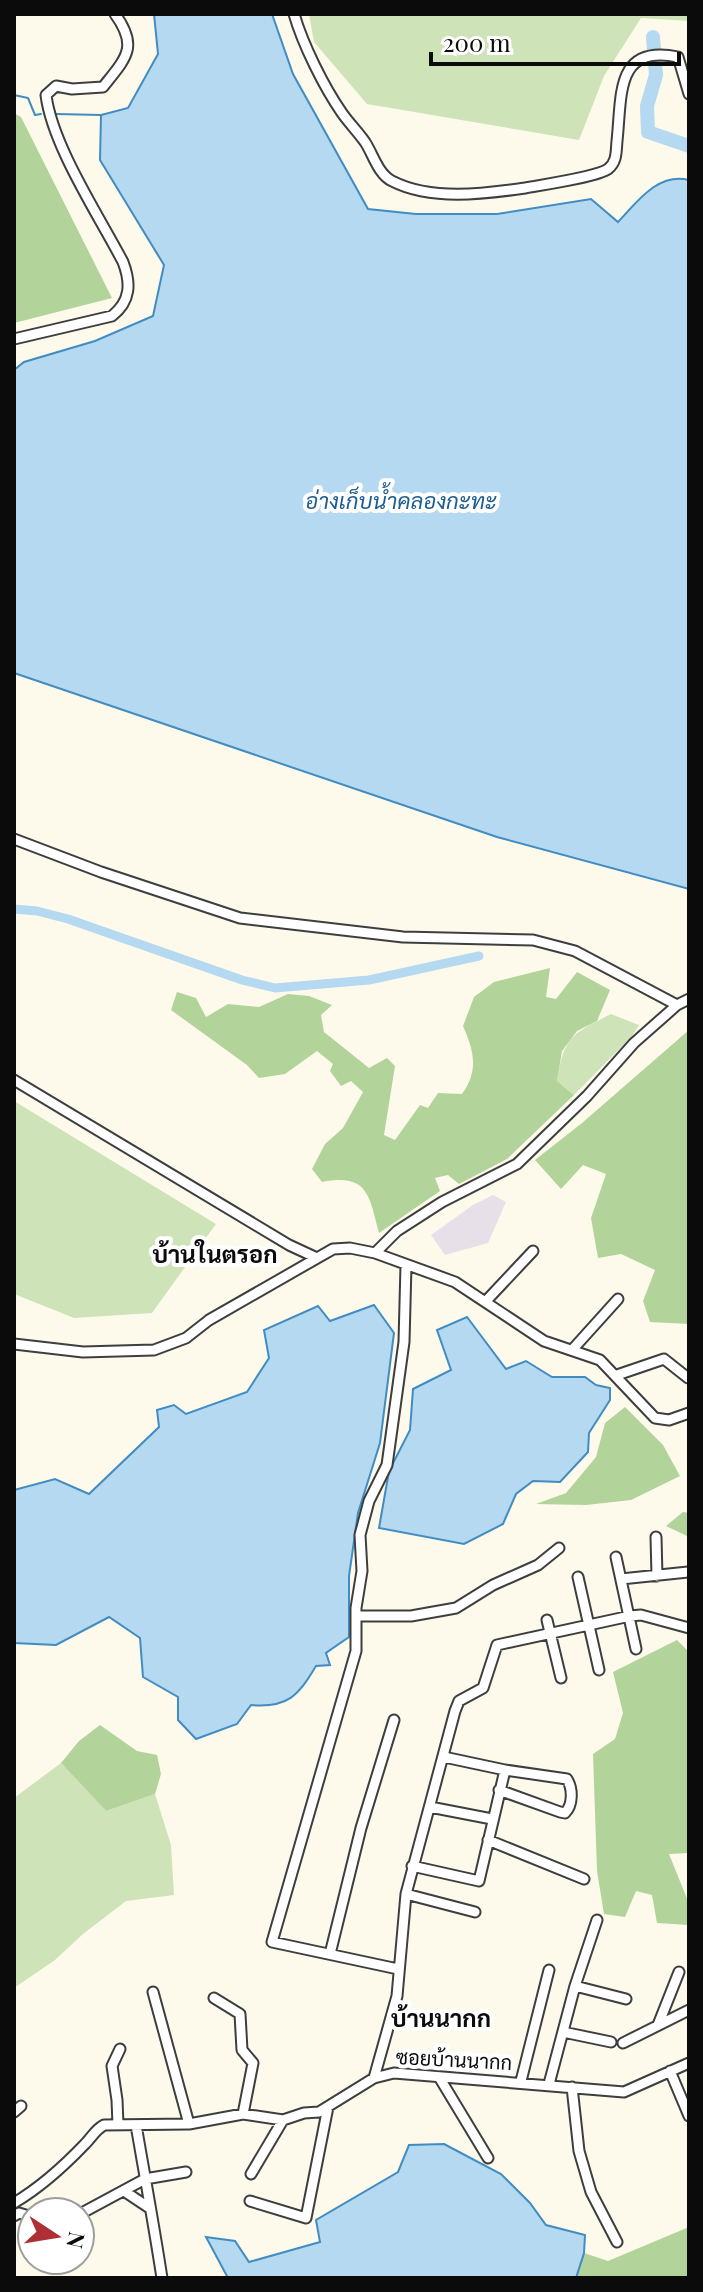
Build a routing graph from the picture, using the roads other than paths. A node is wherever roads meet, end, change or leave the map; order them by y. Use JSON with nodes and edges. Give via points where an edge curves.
{"nodes":[{"id":1,"x":115,"y":14,"type":"edge"},
{"id":2,"x":294,"y":14,"type":"edge"},
{"id":3,"x":689,"y":94,"type":"edge"},
{"id":4,"x":14,"y":339,"type":"edge"},
{"id":5,"x":14,"y":839,"type":"edge"},
{"id":6,"x":689,"y":999,"type":"edge"},
{"id":7,"x":677,"y":1005,"type":"junction"},
{"id":8,"x":14,"y":1080,"type":"edge"},
{"id":9,"x":533,"y":1251,"type":"dead end"},
{"id":10,"x":375,"y":1253,"type":"junction"},
{"id":11,"x":317,"y":1258,"type":"junction"},
{"id":12,"x":406,"y":1265,"type":"junction"},
{"id":13,"x":618,"y":1299,"type":"dead end"},
{"id":14,"x":486,"y":1301,"type":"junction"},
{"id":15,"x":14,"y":1344,"type":"edge"},
{"id":16,"x":572,"y":1350,"type":"junction"},
{"id":17,"x":617,"y":1375,"type":"junction"},
{"id":18,"x":688,"y":1378,"type":"edge"},
{"id":19,"x":689,"y":1413,"type":"edge"},
{"id":20,"x":656,"y":1537,"type":"dead end"},
{"id":21,"x":559,"y":1548,"type":"dead end"},
{"id":22,"x":616,"y":1557,"type":"dead end"},
{"id":23,"x":688,"y":1572,"type":"edge"},
{"id":24,"x":657,"y":1576,"type":"junction"},
{"id":25,"x":578,"y":1577,"type":"dead end"},
{"id":26,"x":621,"y":1579,"type":"junction"},
{"id":27,"x":356,"y":1616,"type":"junction"},
{"id":28,"x":630,"y":1616,"type":"junction"},
{"id":29,"x":547,"y":1620,"type":"dead end"},
{"id":30,"x":589,"y":1625,"type":"junction"},
{"id":31,"x":689,"y":1628,"type":"edge"},
{"id":32,"x":551,"y":1633,"type":"junction"},
{"id":33,"x":636,"y":1649,"type":"dead end"},
{"id":34,"x":599,"y":1670,"type":"dead end"},
{"id":35,"x":561,"y":1678,"type":"dead end"},
{"id":36,"x":394,"y":1720,"type":"dead end"},
{"id":37,"x":444,"y":1757,"type":"junction"},
{"id":38,"x":505,"y":1770,"type":"junction"},
{"id":39,"x":499,"y":1790,"type":"junction"},
{"id":40,"x":430,"y":1807,"type":"junction"},
{"id":41,"x":492,"y":1819,"type":"junction"},
{"id":42,"x":488,"y":1840,"type":"junction"},
{"id":43,"x":412,"y":1866,"type":"junction"},
{"id":44,"x":584,"y":1879,"type":"dead end"},
{"id":45,"x":406,"y":1894,"type":"junction"},
{"id":46,"x":475,"y":1912,"type":"dead end"},
{"id":47,"x":597,"y":1920,"type":"dead end"},
{"id":48,"x":330,"y":1954,"type":"junction"},
{"id":49,"x":398,"y":1969,"type":"junction"},
{"id":50,"x":549,"y":1970,"type":"dead end"},
{"id":51,"x":679,"y":1972,"type":"dead end"},
{"id":52,"x":575,"y":1986,"type":"junction"},
{"id":53,"x":153,"y":1992,"type":"dead end"},
{"id":54,"x":214,"y":1998,"type":"dead end"},
{"id":55,"x":626,"y":1999,"type":"dead end"},
{"id":56,"x":689,"y":2010,"type":"edge"},
{"id":57,"x":658,"y":2025,"type":"junction"},
{"id":58,"x":563,"y":2032,"type":"junction"},
{"id":59,"x":611,"y":2042,"type":"dead end"},
{"id":60,"x":623,"y":2043,"type":"dead end"},
{"id":61,"x":120,"y":2049,"type":"dead end"},
{"id":62,"x":689,"y":2063,"type":"edge"},
{"id":63,"x":670,"y":2071,"type":"junction"},
{"id":64,"x":439,"y":2077,"type":"junction"},
{"id":65,"x":374,"y":2078,"type":"junction"},
{"id":66,"x":521,"y":2081,"type":"junction"},
{"id":67,"x":549,"y":2084,"type":"junction"},
{"id":68,"x":572,"y":2087,"type":"junction"},
{"id":69,"x":328,"y":2107,"type":"junction"},
{"id":70,"x":243,"y":2114,"type":"junction"},
{"id":71,"x":689,"y":2116,"type":"edge"},
{"id":72,"x":283,"y":2120,"type":"junction"},
{"id":73,"x":189,"y":2124,"type":"junction"},
{"id":74,"x":118,"y":2125,"type":"junction"},
{"id":75,"x":136,"y":2125,"type":"junction"},
{"id":76,"x":488,"y":2158,"type":"dead end"},
{"id":77,"x":186,"y":2172,"type":"dead end"},
{"id":78,"x":251,"y":2174,"type":"dead end"},
{"id":79,"x":145,"y":2179,"type":"junction"},
{"id":80,"x":124,"y":2191,"type":"junction"},
{"id":81,"x":250,"y":2201,"type":"dead end"},
{"id":82,"x":14,"y":2203,"type":"edge"},
{"id":83,"x":96,"y":2206,"type":"edge"},
{"id":84,"x":148,"y":2207,"type":"junction"},
{"id":85,"x":617,"y":2242,"type":"dead end"},
{"id":86,"x":162,"y":2278,"type":"edge"}],
"edges":[{"from":1,"to":4,"type":"street","via":[[127,31],[128,51],[103,87],[56,86],[46,95],[62,146],[123,262],[130,280],[126,297],[112,316]]},
{"from":2,"to":3,"type":"street","via":[[331,96],[388,179],[403,186],[490,193],[607,170],[616,160],[627,73],[633,61],[646,55],[678,57]]},
{"from":5,"to":7,"type":"street","via":[[240,918],[403,937],[533,940],[575,951]]},
{"from":6,"to":7,"type":"street"},
{"from":7,"to":10,"type":"street","via":[[517,1164],[442,1202],[397,1231]]},
{"from":8,"to":11,"type":"street"},
{"from":9,"to":14,"type":"street"},
{"from":10,"to":11,"type":"street","via":[[333,1249]]},
{"from":10,"to":12,"type":"street"},
{"from":11,"to":15,"type":"street","via":[[186,1338],[154,1350],[83,1352]]},
{"from":12,"to":14,"type":"street","via":[[455,1282]]},
{"from":12,"to":27,"type":"street","via":[[404,1342],[387,1465],[360,1535]]},
{"from":13,"to":16,"type":"street"},
{"from":14,"to":16,"type":"street","via":[[544,1341]]},
{"from":16,"to":17,"type":"street","via":[[600,1360]]},
{"from":17,"to":18,"type":"street","via":[[664,1359]]},
{"from":17,"to":19,"type":"street","via":[[655,1418],[669,1420]]},
{"from":20,"to":24,"type":"street"},
{"from":21,"to":27,"type":"street","via":[[538,1565],[456,1608],[411,1616]]},
{"from":22,"to":26,"type":"street"},
{"from":23,"to":24,"type":"street"},
{"from":24,"to":26,"type":"street"},
{"from":25,"to":30,"type":"street"},
{"from":26,"to":28,"type":"street"},
{"from":27,"to":48,"type":"street","via":[[356,1651],[272,1942]]},
{"from":28,"to":30,"type":"street"},
{"from":28,"to":31,"type":"street"},
{"from":28,"to":33,"type":"street"},
{"from":29,"to":32,"type":"street"},
{"from":30,"to":32,"type":"street"},
{"from":30,"to":34,"type":"street"},
{"from":32,"to":35,"type":"street"},
{"from":32,"to":37,"type":"street","via":[[497,1645],[483,1688],[459,1701]]},
{"from":36,"to":48,"type":"street"},
{"from":37,"to":38,"type":"street"},
{"from":37,"to":40,"type":"street"},
{"from":38,"to":39,"type":"street"},
{"from":38,"to":39,"type":"street","via":[[567,1779],[570,1807],[560,1812]]},
{"from":39,"to":41,"type":"street"},
{"from":40,"to":41,"type":"street"},
{"from":40,"to":43,"type":"street"},
{"from":41,"to":42,"type":"street"},
{"from":42,"to":43,"type":"street","via":[[479,1881]]},
{"from":42,"to":44,"type":"street"},
{"from":43,"to":45,"type":"street"},
{"from":45,"to":46,"type":"street"},
{"from":45,"to":49,"type":"street"},
{"from":47,"to":52,"type":"street"},
{"from":48,"to":49,"type":"street"},
{"from":49,"to":65,"type":"street","via":[[397,1996]]},
{"from":50,"to":66,"type":"street"},
{"from":51,"to":57,"type":"street"},
{"from":52,"to":55,"type":"street"},
{"from":52,"to":58,"type":"street"},
{"from":53,"to":73,"type":"street"},
{"from":54,"to":70,"type":"street","via":[[240,2014],[242,2050],[253,2063]]},
{"from":56,"to":57,"type":"street"},
{"from":57,"to":60,"type":"street"},
{"from":58,"to":59,"type":"street"},
{"from":58,"to":67,"type":"street"},
{"from":61,"to":74,"type":"street","via":[[112,2066]]},
{"from":62,"to":63,"type":"street","name":"ซอยบ้านนากก"},
{"from":63,"to":68,"type":"street","name":"ซอยบ้านนากก","via":[[624,2092]]},
{"from":63,"to":71,"type":"street"},
{"from":64,"to":65,"type":"street","name":"ซอยบ้านนากก","via":[[394,2073]]},
{"from":64,"to":66,"type":"street","name":"ซอยบ้านนากก"},
{"from":64,"to":76,"type":"street"},
{"from":65,"to":69,"type":"street","name":"ซอยบ้านนากก"},
{"from":66,"to":67,"type":"street","name":"ซอยบ้านนากก"},
{"from":67,"to":68,"type":"street","name":"ซอยบ้านนากก"},
{"from":68,"to":85,"type":"street","via":[[579,2151],[591,2192]]},
{"from":69,"to":72,"type":"street","name":"ซอยบ้านนากก"},
{"from":69,"to":81,"type":"street","via":[[306,2218]]},
{"from":70,"to":72,"type":"street","name":"ซอยบ้านนากก"},
{"from":70,"to":73,"type":"street","name":"ซอยบ้านนากก"},
{"from":72,"to":78,"type":"street"},
{"from":73,"to":75,"type":"street","name":"ซอยบ้านนากก"},
{"from":74,"to":75,"type":"street","name":"ซอยบ้านนากก"},
{"from":74,"to":82,"type":"street","name":"ซอยบ้านนากก","via":[[97,2129],[35,2191]]},
{"from":75,"to":79,"type":"street"},
{"from":77,"to":79,"type":"street"},
{"from":79,"to":80,"type":"street"},
{"from":79,"to":84,"type":"street"},
{"from":80,"to":83,"type":"street"},
{"from":80,"to":84,"type":"street"},
{"from":84,"to":86,"type":"street","via":[[155,2219]]}]}
